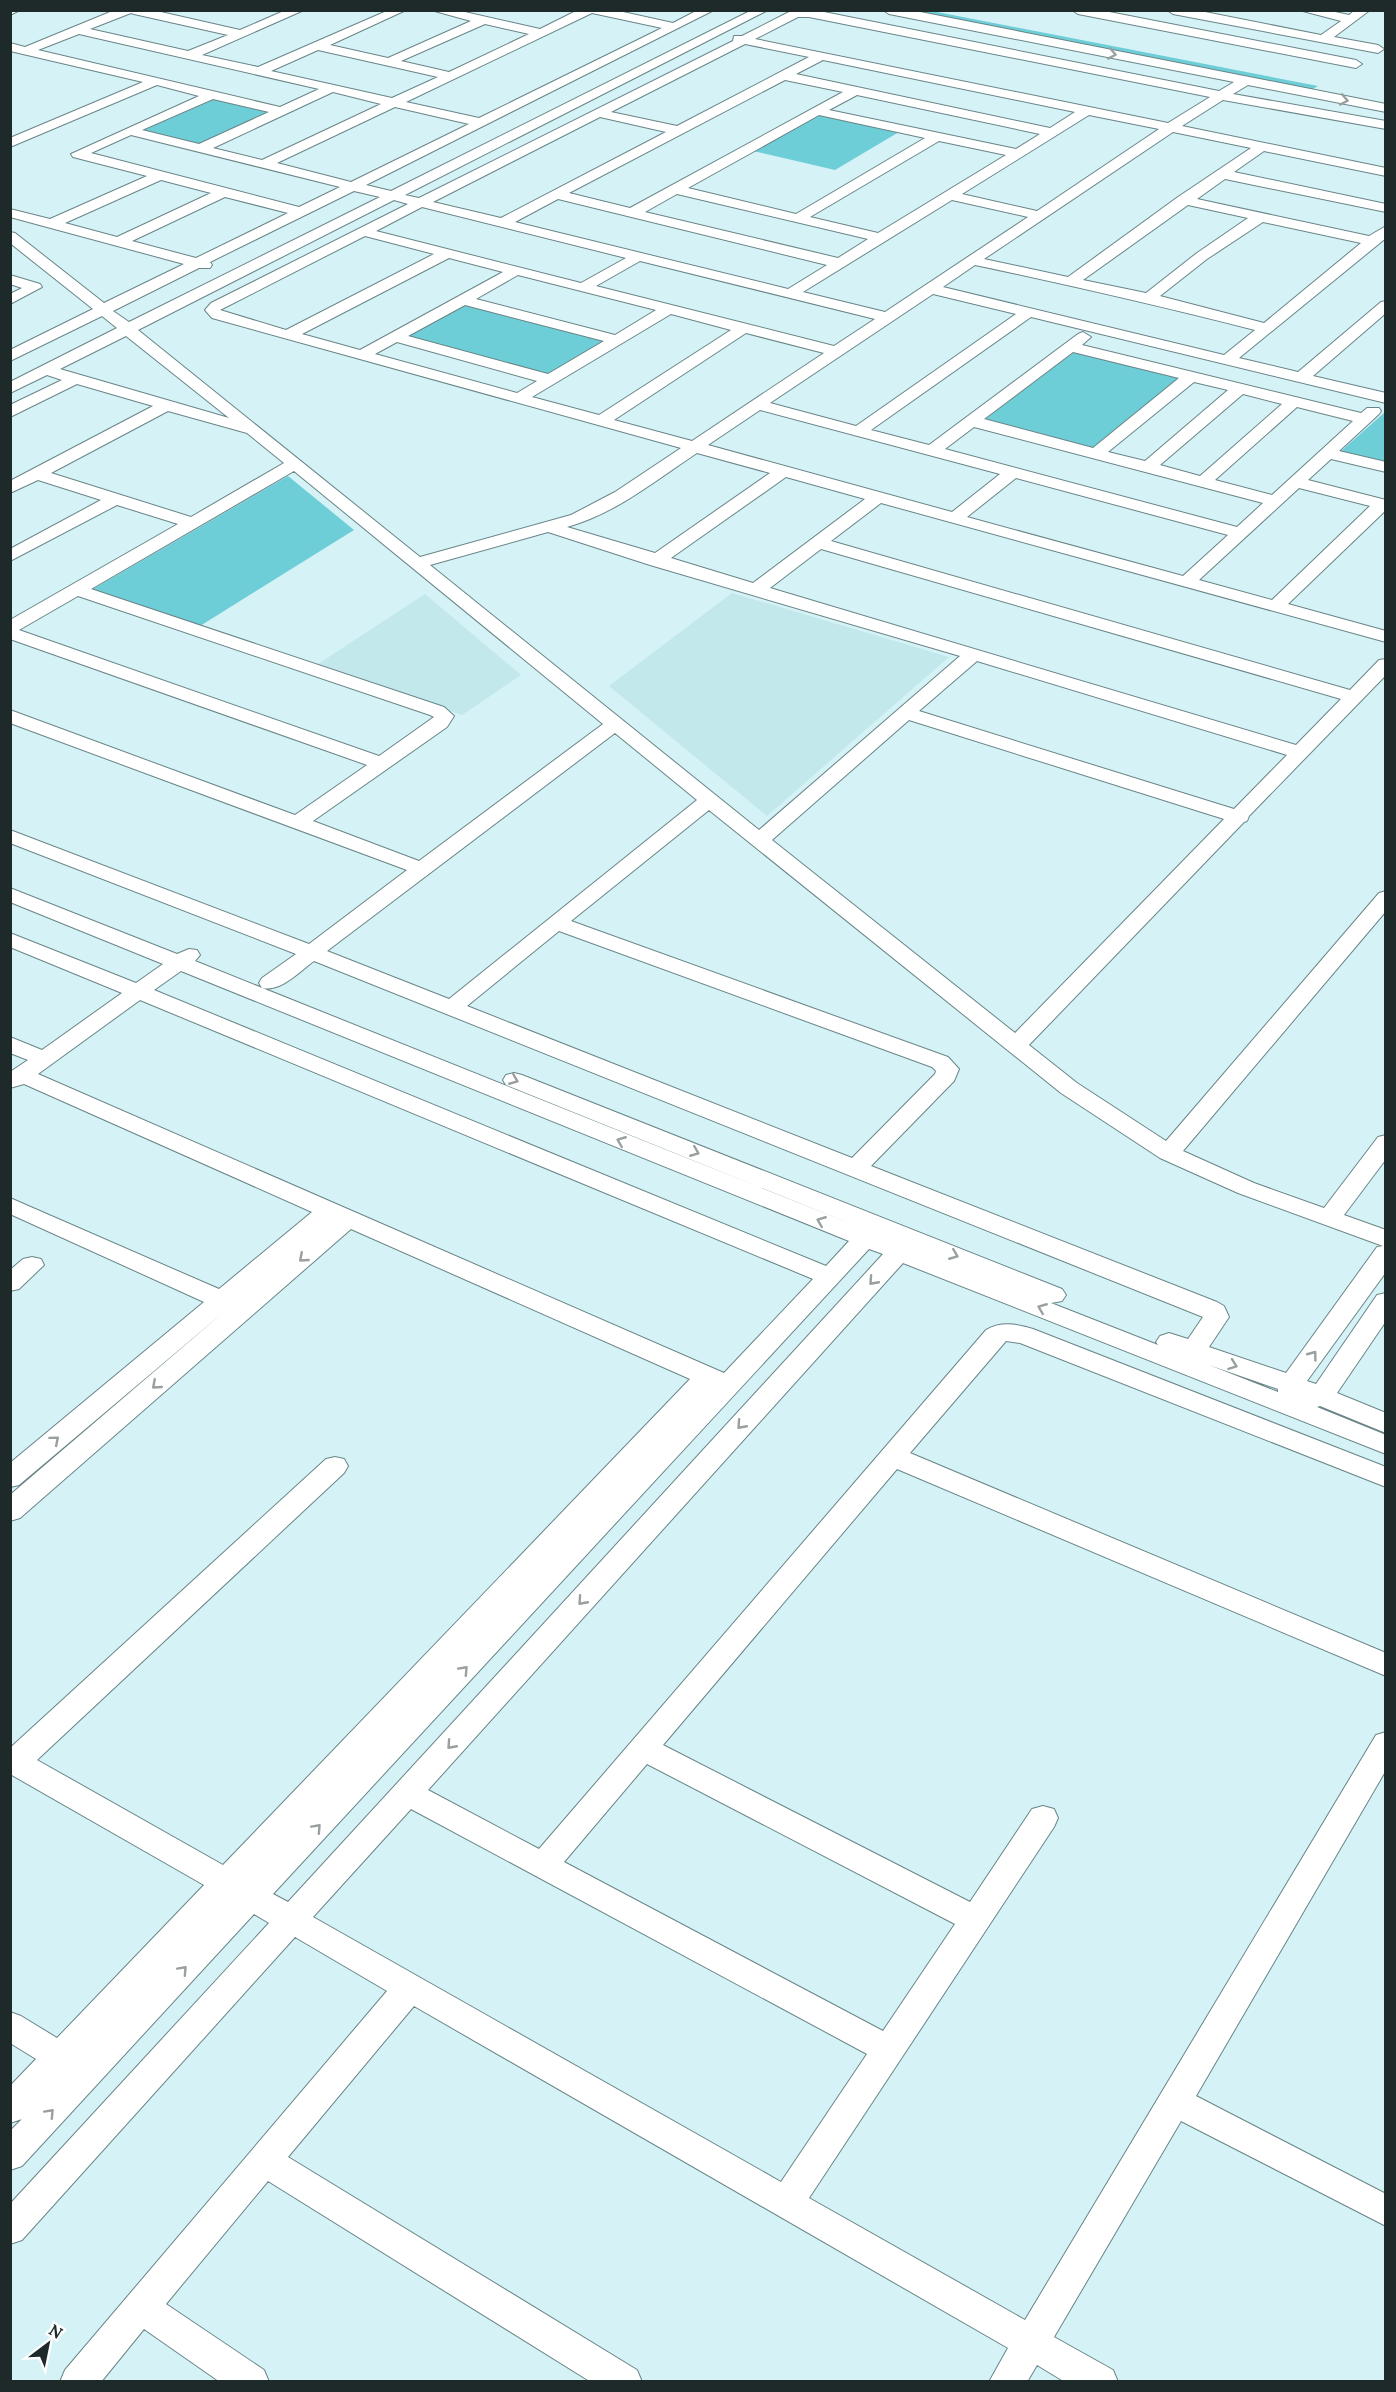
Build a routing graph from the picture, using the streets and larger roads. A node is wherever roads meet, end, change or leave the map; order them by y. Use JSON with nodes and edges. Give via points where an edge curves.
{"nodes":[{"id":1,"x":127,"y":10,"type":"edge"},
{"id":2,"x":134,"y":10,"type":"edge"},
{"id":3,"x":298,"y":10,"type":"edge"},
{"id":4,"x":400,"y":10,"type":"edge"},
{"id":5,"x":437,"y":10,"type":"edge"},
{"id":6,"x":589,"y":10,"type":"edge"},
{"id":7,"x":594,"y":10,"type":"edge"},
{"id":8,"x":708,"y":10,"type":"edge"},
{"id":9,"x":762,"y":10,"type":"edge"},
{"id":10,"x":837,"y":10,"type":"edge"},
{"id":11,"x":890,"y":10,"type":"edge"},
{"id":12,"x":944,"y":10,"type":"edge"},
{"id":13,"x":1078,"y":10,"type":"edge"},
{"id":14,"x":1173,"y":10,"type":"edge"},
{"id":15,"x":1364,"y":10,"type":"edge"},
{"id":16,"x":743,"y":11,"type":"edge"},
{"id":17,"x":1312,"y":11,"type":"edge"},
{"id":18,"x":1193,"y":12,"type":"edge"},
{"id":19,"x":913,"y":13,"type":"edge"},
{"id":20,"x":1241,"y":17,"type":"edge"},
{"id":21,"x":1351,"y":19,"type":"junction"},
{"id":22,"x":484,"y":20,"type":"junction"},
{"id":23,"x":675,"y":27,"type":"junction"},
{"id":24,"x":1162,"y":27,"type":"junction"},
{"id":25,"x":1337,"y":29,"type":"junction"},
{"id":26,"x":78,"y":30,"type":"junction"},
{"id":27,"x":543,"y":33,"type":"junction"},
{"id":28,"x":710,"y":33,"type":"junction"},
{"id":29,"x":242,"y":34,"type":"junction"},
{"id":30,"x":1145,"y":37,"type":"dead end"},
{"id":31,"x":1217,"y":38,"type":"junction"},
{"id":32,"x":1323,"y":39,"type":"junction"},
{"id":33,"x":742,"y":40,"type":"junction"},
{"id":34,"x":317,"y":46,"type":"junction"},
{"id":35,"x":10,"y":47,"type":"edge"},
{"id":36,"x":1382,"y":47,"type":"edge"},
{"id":37,"x":25,"y":51,"type":"junction"},
{"id":38,"x":190,"y":55,"type":"junction"},
{"id":39,"x":821,"y":56,"type":"junction"},
{"id":40,"x":388,"y":62,"type":"junction"},
{"id":41,"x":1356,"y":64,"type":"junction"},
{"id":42,"x":260,"y":71,"type":"junction"},
{"id":43,"x":781,"y":75,"type":"junction"},
{"id":44,"x":451,"y":76,"type":"junction"},
{"id":45,"x":1332,"y":81,"type":"junction"},
{"id":46,"x":154,"y":82,"type":"junction"},
{"id":47,"x":332,"y":88,"type":"junction"},
{"id":48,"x":1234,"y":88,"type":"junction"},
{"id":49,"x":854,"y":90,"type":"junction"},
{"id":50,"x":1313,"y":93,"type":"junction"},
{"id":51,"x":211,"y":95,"type":"junction"},
{"id":52,"x":1386,"y":96,"type":"edge"},
{"id":53,"x":393,"y":102,"type":"junction"},
{"id":54,"x":1386,"y":108,"type":"edge"},
{"id":55,"x":281,"y":111,"type":"junction"},
{"id":56,"x":817,"y":111,"type":"junction"},
{"id":57,"x":1086,"y":111,"type":"junction"},
{"id":58,"x":598,"y":113,"type":"junction"},
{"id":59,"x":1386,"y":119,"type":"edge"},
{"id":60,"x":483,"y":123,"type":"junction"},
{"id":61,"x":1386,"y":125,"type":"edge"},
{"id":62,"x":1170,"y":128,"type":"junction"},
{"id":63,"x":677,"y":130,"type":"junction"},
{"id":64,"x":129,"y":131,"type":"junction"},
{"id":65,"x":1051,"y":132,"type":"junction"},
{"id":66,"x":937,"y":136,"type":"junction"},
{"id":67,"x":10,"y":143,"type":"edge"},
{"id":68,"x":1261,"y":147,"type":"junction"},
{"id":69,"x":199,"y":149,"type":"junction"},
{"id":70,"x":1017,"y":153,"type":"junction"},
{"id":71,"x":1386,"y":157,"type":"edge"},
{"id":72,"x":262,"y":165,"type":"junction"},
{"id":73,"x":1386,"y":165,"type":"edge"},
{"id":74,"x":1386,"y":172,"type":"edge"},
{"id":75,"x":1222,"y":174,"type":"junction"},
{"id":76,"x":158,"y":176,"type":"junction"},
{"id":77,"x":353,"y":187,"type":"junction"},
{"id":78,"x":675,"y":189,"type":"junction"},
{"id":79,"x":224,"y":192,"type":"junction"},
{"id":80,"x":386,"y":195,"type":"junction"},
{"id":81,"x":559,"y":195,"type":"junction"},
{"id":82,"x":950,"y":195,"type":"junction"},
{"id":83,"x":1183,"y":200,"type":"junction"},
{"id":84,"x":420,"y":203,"type":"junction"},
{"id":85,"x":1386,"y":208,"type":"edge"},
{"id":86,"x":301,"y":212,"type":"junction"},
{"id":87,"x":10,"y":213,"type":"edge"},
{"id":88,"x":632,"y":213,"type":"junction"},
{"id":89,"x":1041,"y":216,"type":"junction"},
{"id":90,"x":1260,"y":217,"type":"junction"},
{"id":91,"x":799,"y":218,"type":"junction"},
{"id":92,"x":501,"y":223,"type":"junction"},
{"id":93,"x":52,"y":224,"type":"junction"},
{"id":94,"x":1386,"y":230,"type":"edge"},
{"id":95,"x":364,"y":232,"type":"junction"},
{"id":96,"x":10,"y":236,"type":"edge"},
{"id":97,"x":880,"y":238,"type":"junction"},
{"id":98,"x":1371,"y":241,"type":"junction"},
{"id":99,"x":119,"y":242,"type":"junction"},
{"id":100,"x":447,"y":253,"type":"junction"},
{"id":101,"x":637,"y":257,"type":"junction"},
{"id":102,"x":974,"y":261,"type":"junction"},
{"id":103,"x":197,"y":263,"type":"junction"},
{"id":104,"x":839,"y":263,"type":"junction"},
{"id":105,"x":517,"y":270,"type":"junction"},
{"id":106,"x":232,"y":272,"type":"junction"},
{"id":107,"x":10,"y":279,"type":"edge"},
{"id":108,"x":1069,"y":283,"type":"junction"},
{"id":109,"x":584,"y":287,"type":"junction"},
{"id":110,"x":932,"y":289,"type":"junction"},
{"id":111,"x":790,"y":294,"type":"junction"},
{"id":112,"x":1149,"y":298,"type":"junction"},
{"id":113,"x":10,"y":300,"type":"edge"},
{"id":114,"x":464,"y":300,"type":"junction"},
{"id":115,"x":1384,"y":307,"type":"edge"},
{"id":116,"x":669,"y":309,"type":"junction"},
{"id":117,"x":103,"y":310,"type":"junction"},
{"id":118,"x":1028,"y":312,"type":"junction"},
{"id":119,"x":889,"y":318,"type":"junction"},
{"id":120,"x":125,"y":326,"type":"junction"},
{"id":121,"x":744,"y":328,"type":"junction"},
{"id":122,"x":1095,"y":328,"type":"junction"},
{"id":123,"x":1267,"y":328,"type":"junction"},
{"id":124,"x":288,"y":335,"type":"junction"},
{"id":125,"x":396,"y":337,"type":"junction"},
{"id":126,"x":618,"y":340,"type":"junction"},
{"id":127,"x":1070,"y":347,"type":"junction"},
{"id":128,"x":838,"y":352,"type":"junction"},
{"id":129,"x":362,"y":355,"type":"junction"},
{"id":130,"x":10,"y":356,"type":"edge"},
{"id":131,"x":1227,"y":360,"type":"junction"},
{"id":132,"x":54,"y":363,"type":"junction"},
{"id":133,"x":1192,"y":376,"type":"junction"},
{"id":134,"x":1301,"y":378,"type":"junction"},
{"id":135,"x":10,"y":379,"type":"edge"},
{"id":136,"x":75,"y":379,"type":"junction"},
{"id":137,"x":550,"y":380,"type":"junction"},
{"id":138,"x":10,"y":388,"type":"edge"},
{"id":139,"x":1240,"y":388,"type":"junction"},
{"id":140,"x":1383,"y":395,"type":"edge"},
{"id":141,"x":520,"y":399,"type":"junction"},
{"id":142,"x":1294,"y":402,"type":"junction"},
{"id":143,"x":759,"y":405,"type":"junction"},
{"id":144,"x":165,"y":406,"type":"junction"},
{"id":145,"x":10,"y":412,"type":"edge"},
{"id":146,"x":1364,"y":419,"type":"junction"},
{"id":147,"x":601,"y":421,"type":"junction"},
{"id":148,"x":971,"y":421,"type":"junction"},
{"id":149,"x":254,"y":430,"type":"junction"},
{"id":150,"x":859,"y":431,"type":"junction"},
{"id":151,"x":696,"y":447,"type":"junction"},
{"id":152,"x":932,"y":451,"type":"junction"},
{"id":153,"x":1327,"y":453,"type":"junction"},
{"id":154,"x":1096,"y":454,"type":"junction"},
{"id":155,"x":295,"y":464,"type":"junction"},
{"id":156,"x":1386,"y":467,"type":"edge"},
{"id":157,"x":1147,"y":468,"type":"junction"},
{"id":158,"x":784,"y":471,"type":"junction"},
{"id":159,"x":1013,"y":472,"type":"junction"},
{"id":160,"x":36,"y":474,"type":"junction"},
{"id":161,"x":1203,"y":482,"type":"junction"},
{"id":162,"x":1296,"y":482,"type":"junction"},
{"id":163,"x":10,"y":488,"type":"edge"},
{"id":164,"x":879,"y":497,"type":"junction"},
{"id":165,"x":115,"y":499,"type":"junction"},
{"id":166,"x":1276,"y":501,"type":"junction"},
{"id":167,"x":1384,"y":504,"type":"edge"},
{"id":168,"x":955,"y":518,"type":"junction"},
{"id":169,"x":192,"y":523,"type":"junction"},
{"id":170,"x":549,"y":527,"type":"junction"},
{"id":171,"x":1240,"y":533,"type":"junction"},
{"id":172,"x":818,"y":543,"type":"junction"},
{"id":173,"x":10,"y":556,"type":"edge"},
{"id":174,"x":656,"y":561,"type":"junction"},
{"id":175,"x":417,"y":563,"type":"junction"},
{"id":176,"x":1187,"y":582,"type":"junction"},
{"id":177,"x":77,"y":590,"type":"junction"},
{"id":178,"x":755,"y":590,"type":"junction"},
{"id":179,"x":1276,"y":606,"type":"junction"},
{"id":180,"x":10,"y":628,"type":"edge"},
{"id":181,"x":10,"y":633,"type":"edge"},
{"id":182,"x":1386,"y":637,"type":"edge"},
{"id":183,"x":973,"y":655,"type":"junction"},
{"id":184,"x":1386,"y":664,"type":"edge"},
{"id":185,"x":1354,"y":697,"type":"junction"},
{"id":186,"x":905,"y":713,"type":"junction"},
{"id":187,"x":10,"y":716,"type":"edge"},
{"id":188,"x":615,"y":724,"type":"junction"},
{"id":189,"x":1302,"y":753,"type":"junction"},
{"id":190,"x":382,"y":764,"type":"junction"},
{"id":191,"x":710,"y":800,"type":"junction"},
{"id":192,"x":1240,"y":817,"type":"junction"},
{"id":193,"x":297,"y":823,"type":"junction"},
{"id":194,"x":10,"y":836,"type":"edge"},
{"id":195,"x":759,"y":840,"type":"junction"},
{"id":196,"x":422,"y":869,"type":"junction"},
{"id":197,"x":10,"y":879,"type":"edge"},
{"id":198,"x":10,"y":894,"type":"edge"},
{"id":199,"x":1386,"y":897,"type":"edge"},
{"id":200,"x":556,"y":923,"type":"junction"},
{"id":201,"x":10,"y":939,"type":"edge"},
{"id":202,"x":311,"y":952,"type":"junction"},
{"id":203,"x":186,"y":957,"type":"junction"},
{"id":204,"x":270,"y":983,"type":"junction"},
{"id":205,"x":135,"y":991,"type":"junction"},
{"id":206,"x":451,"y":1008,"type":"junction"},
{"id":207,"x":10,"y":1044,"type":"edge"},
{"id":208,"x":1016,"y":1045,"type":"junction"},
{"id":209,"x":44,"y":1059,"type":"junction"},
{"id":210,"x":16,"y":1079,"type":"edge"},
{"id":211,"x":1386,"y":1142,"type":"edge"},
{"id":212,"x":1168,"y":1154,"type":"junction"},
{"id":213,"x":854,"y":1169,"type":"junction"},
{"id":214,"x":10,"y":1205,"type":"edge"},
{"id":215,"x":338,"y":1215,"type":"junction"},
{"id":216,"x":1328,"y":1219,"type":"junction"},
{"id":217,"x":872,"y":1232,"type":"junction"},
{"id":218,"x":1386,"y":1239,"type":"edge"},
{"id":219,"x":906,"y":1245,"type":"junction"},
{"id":220,"x":1386,"y":1253,"type":"edge"},
{"id":221,"x":32,"y":1265,"type":"dead end"},
{"id":222,"x":830,"y":1277,"type":"junction"},
{"id":223,"x":10,"y":1283,"type":"edge"},
{"id":224,"x":1386,"y":1301,"type":"edge"},
{"id":225,"x":232,"y":1305,"type":"junction"},
{"id":226,"x":1194,"y":1350,"type":"junction"},
{"id":227,"x":718,"y":1381,"type":"junction"},
{"id":228,"x":1291,"y":1395,"type":"junction"},
{"id":229,"x":1320,"y":1396,"type":"junction"},
{"id":230,"x":1386,"y":1424,"type":"edge"},
{"id":231,"x":1386,"y":1445,"type":"edge"},
{"id":232,"x":891,"y":1456,"type":"junction"},
{"id":233,"x":335,"y":1466,"type":"dead end"},
{"id":234,"x":10,"y":1478,"type":"edge"},
{"id":235,"x":1386,"y":1478,"type":"edge"},
{"id":236,"x":10,"y":1511,"type":"edge"},
{"id":237,"x":560,"y":1550,"type":"junction"},
{"id":238,"x":609,"y":1571,"type":"junction"},
{"id":239,"x":1386,"y":1665,"type":"edge"},
{"id":240,"x":1386,"y":1743,"type":"edge"},
{"id":241,"x":644,"y":1749,"type":"junction"},
{"id":242,"x":14,"y":1761,"type":"edge"},
{"id":243,"x":407,"y":1793,"type":"junction"},
{"id":244,"x":1043,"y":1818,"type":"dead end"},
{"id":245,"x":543,"y":1865,"type":"junction"},
{"id":246,"x":239,"y":1890,"type":"junction"},
{"id":247,"x":975,"y":1919,"type":"junction"},
{"id":248,"x":292,"y":1920,"type":"junction"},
{"id":249,"x":410,"y":1987,"type":"junction"},
{"id":250,"x":10,"y":2026,"type":"edge"},
{"id":251,"x":889,"y":2050,"type":"junction"},
{"id":252,"x":60,"y":2057,"type":"junction"},
{"id":253,"x":1175,"y":2101,"type":"junction"},
{"id":254,"x":10,"y":2109,"type":"edge"},
{"id":255,"x":10,"y":2155,"type":"edge"},
{"id":256,"x":264,"y":2160,"type":"junction"},
{"id":257,"x":787,"y":2200,"type":"junction"},
{"id":258,"x":1386,"y":2211,"type":"edge"},
{"id":259,"x":10,"y":2229,"type":"edge"},
{"id":260,"x":141,"y":2307,"type":"junction"},
{"id":261,"x":1030,"y":2341,"type":"junction"},
{"id":262,"x":78,"y":2382,"type":"edge"},
{"id":263,"x":251,"y":2382,"type":"edge"},
{"id":264,"x":624,"y":2382,"type":"edge"},
{"id":265,"x":1006,"y":2382,"type":"edge"},
{"id":266,"x":1100,"y":2382,"type":"edge"}],
"edges":[{"from":1,"to":26,"type":"street"},
{"from":2,"to":29,"type":"street"},
{"from":3,"to":29,"type":"street"},
{"from":4,"to":34,"type":"street"},
{"from":5,"to":22,"type":"street"},
{"from":6,"to":27,"type":"street"},
{"from":7,"to":23,"type":"street"},
{"from":8,"to":23,"type":"street"},
{"from":9,"to":28,"type":"street"},
{"from":10,"to":48,"type":"street"},
{"from":11,"to":19,"type":"street"},
{"from":12,"to":45,"type":"street"},
{"from":13,"to":24,"type":"street"},
{"from":14,"to":18,"type":"street"},
{"from":15,"to":21,"type":"street"},
{"from":16,"to":28,"type":"street"},
{"from":17,"to":21,"type":"street"},
{"from":18,"to":20,"type":"street"},
{"from":19,"to":48,"type":"street","one_way":true},
{"from":20,"to":25,"type":"street"},
{"from":20,"to":31,"type":"street"},
{"from":20,"to":32,"type":"street"},
{"from":21,"to":25,"type":"street"},
{"from":22,"to":27,"type":"street"},
{"from":22,"to":40,"type":"street"},
{"from":23,"to":60,"type":"street"},
{"from":24,"to":30,"type":"street"},
{"from":24,"to":31,"type":"street"},
{"from":25,"to":32,"type":"street"},
{"from":26,"to":37,"type":"street"},
{"from":26,"to":38,"type":"street"},
{"from":27,"to":44,"type":"street"},
{"from":28,"to":33,"type":"street"},
{"from":28,"to":80,"type":"street"},
{"from":29,"to":38,"type":"street"},
{"from":31,"to":41,"type":"street"},
{"from":32,"to":36,"type":"street"},
{"from":33,"to":39,"type":"street"},
{"from":33,"to":48,"type":"street","via":[[790,16],[809,14]]},
{"from":33,"to":58,"type":"street"},
{"from":34,"to":40,"type":"street"},
{"from":34,"to":42,"type":"street"},
{"from":35,"to":37,"type":"street"},
{"from":36,"to":41,"type":"street"},
{"from":37,"to":46,"type":"street"},
{"from":38,"to":42,"type":"street"},
{"from":39,"to":43,"type":"street"},
{"from":39,"to":57,"type":"street"},
{"from":40,"to":44,"type":"street"},
{"from":41,"to":45,"type":"street"},
{"from":42,"to":47,"type":"street"},
{"from":43,"to":49,"type":"street"},
{"from":43,"to":63,"type":"street"},
{"from":44,"to":53,"type":"street"},
{"from":45,"to":50,"type":"street"},
{"from":45,"to":52,"type":"street"},
{"from":46,"to":51,"type":"street"},
{"from":46,"to":67,"type":"street"},
{"from":47,"to":53,"type":"street"},
{"from":47,"to":55,"type":"street"},
{"from":48,"to":50,"type":"street"},
{"from":48,"to":59,"type":"street"},
{"from":48,"to":61,"type":"street"},
{"from":48,"to":62,"type":"street"},
{"from":49,"to":56,"type":"street"},
{"from":49,"to":65,"type":"street"},
{"from":50,"to":54,"type":"street","one_way":true},
{"from":51,"to":55,"type":"street"},
{"from":51,"to":64,"type":"street"},
{"from":53,"to":60,"type":"street"},
{"from":53,"to":72,"type":"street"},
{"from":55,"to":69,"type":"street"},
{"from":56,"to":66,"type":"street"},
{"from":56,"to":78,"type":"street"},
{"from":57,"to":62,"type":"street"},
{"from":57,"to":65,"type":"street"},
{"from":58,"to":63,"type":"street"},
{"from":58,"to":84,"type":"street"},
{"from":60,"to":77,"type":"street"},
{"from":62,"to":68,"type":"street"},
{"from":62,"to":89,"type":"street"},
{"from":63,"to":81,"type":"street"},
{"from":64,"to":69,"type":"street"},
{"from":64,"to":76,"type":"street","via":[[78,154]]},
{"from":65,"to":70,"type":"street"},
{"from":66,"to":70,"type":"street"},
{"from":66,"to":91,"type":"street"},
{"from":68,"to":74,"type":"street"},
{"from":68,"to":75,"type":"street"},
{"from":69,"to":72,"type":"street"},
{"from":70,"to":82,"type":"street"},
{"from":71,"to":73,"type":"street"},
{"from":72,"to":77,"type":"street"},
{"from":75,"to":83,"type":"street"},
{"from":75,"to":85,"type":"street"},
{"from":76,"to":79,"type":"street"},
{"from":76,"to":93,"type":"street"},
{"from":77,"to":80,"type":"street"},
{"from":77,"to":86,"type":"street"},
{"from":78,"to":88,"type":"street"},
{"from":78,"to":91,"type":"street"},
{"from":79,"to":86,"type":"street"},
{"from":79,"to":99,"type":"street"},
{"from":80,"to":84,"type":"street"},
{"from":80,"to":106,"type":"street"},
{"from":81,"to":88,"type":"street"},
{"from":81,"to":92,"type":"street"},
{"from":82,"to":89,"type":"street"},
{"from":82,"to":97,"type":"street"},
{"from":83,"to":90,"type":"street"},
{"from":83,"to":108,"type":"street"},
{"from":84,"to":92,"type":"street"},
{"from":84,"to":95,"type":"street"},
{"from":86,"to":103,"type":"street"},
{"from":87,"to":93,"type":"street"},
{"from":88,"to":104,"type":"street"},
{"from":89,"to":102,"type":"street"},
{"from":90,"to":98,"type":"street"},
{"from":90,"to":112,"type":"street"},
{"from":91,"to":97,"type":"street"},
{"from":92,"to":101,"type":"street"},
{"from":93,"to":99,"type":"street"},
{"from":94,"to":98,"type":"street"},
{"from":95,"to":100,"type":"street"},
{"from":95,"to":124,"type":"street","via":[[212,310],[217,315]]},
{"from":96,"to":117,"type":"street"},
{"from":97,"to":104,"type":"street"},
{"from":98,"to":123,"type":"street"},
{"from":99,"to":103,"type":"street"},
{"from":100,"to":105,"type":"street"},
{"from":100,"to":124,"type":"street"},
{"from":101,"to":109,"type":"street"},
{"from":101,"to":111,"type":"street"},
{"from":102,"to":108,"type":"street"},
{"from":102,"to":110,"type":"street"},
{"from":103,"to":106,"type":"street"},
{"from":103,"to":117,"type":"street"},
{"from":104,"to":111,"type":"street"},
{"from":105,"to":109,"type":"street"},
{"from":105,"to":114,"type":"street"},
{"from":106,"to":120,"type":"street"},
{"from":107,"to":113,"type":"street","via":[[35,287]]},
{"from":108,"to":112,"type":"street"},
{"from":109,"to":116,"type":"street"},
{"from":110,"to":118,"type":"street"},
{"from":110,"to":119,"type":"street"},
{"from":111,"to":119,"type":"street"},
{"from":112,"to":123,"type":"street"},
{"from":114,"to":125,"type":"street"},
{"from":114,"to":126,"type":"street"},
{"from":115,"to":134,"type":"street"},
{"from":116,"to":121,"type":"street"},
{"from":116,"to":126,"type":"street"},
{"from":117,"to":120,"type":"street"},
{"from":117,"to":130,"type":"street"},
{"from":118,"to":122,"type":"street"},
{"from":118,"to":150,"type":"street"},
{"from":119,"to":128,"type":"street"},
{"from":120,"to":132,"type":"street"},
{"from":120,"to":149,"type":"street"},
{"from":121,"to":128,"type":"street"},
{"from":121,"to":147,"type":"street"},
{"from":122,"to":127,"type":"street"},
{"from":122,"to":131,"type":"street"},
{"from":123,"to":131,"type":"street"},
{"from":124,"to":129,"type":"street"},
{"from":125,"to":129,"type":"street"},
{"from":125,"to":137,"type":"street"},
{"from":126,"to":137,"type":"street"},
{"from":127,"to":133,"type":"street"},
{"from":127,"to":148,"type":"street"},
{"from":128,"to":143,"type":"street"},
{"from":129,"to":141,"type":"street"},
{"from":131,"to":134,"type":"street"},
{"from":132,"to":135,"type":"street"},
{"from":132,"to":136,"type":"street"},
{"from":132,"to":138,"type":"street"},
{"from":133,"to":139,"type":"street"},
{"from":133,"to":154,"type":"street"},
{"from":134,"to":140,"type":"street"},
{"from":136,"to":144,"type":"street"},
{"from":136,"to":145,"type":"street"},
{"from":137,"to":141,"type":"street"},
{"from":139,"to":142,"type":"street"},
{"from":139,"to":157,"type":"street"},
{"from":140,"to":146,"type":"street"},
{"from":141,"to":147,"type":"street"},
{"from":142,"to":146,"type":"street"},
{"from":142,"to":161,"type":"street"},
{"from":143,"to":150,"type":"street"},
{"from":143,"to":151,"type":"street"},
{"from":144,"to":149,"type":"street"},
{"from":144,"to":160,"type":"street"},
{"from":146,"to":153,"type":"street"},
{"from":147,"to":151,"type":"street"},
{"from":148,"to":152,"type":"street"},
{"from":148,"to":154,"type":"street"},
{"from":149,"to":155,"type":"street"},
{"from":150,"to":152,"type":"street"},
{"from":151,"to":158,"type":"street"},
{"from":151,"to":170,"type":"street","via":[[600,509]]},
{"from":152,"to":159,"type":"street"},
{"from":153,"to":156,"type":"street"},
{"from":153,"to":162,"type":"street"},
{"from":154,"to":157,"type":"street"},
{"from":155,"to":169,"type":"street"},
{"from":155,"to":175,"type":"street"},
{"from":157,"to":161,"type":"street"},
{"from":158,"to":164,"type":"street"},
{"from":158,"to":174,"type":"street"},
{"from":159,"to":168,"type":"street"},
{"from":159,"to":171,"type":"street"},
{"from":160,"to":163,"type":"street"},
{"from":160,"to":165,"type":"street"},
{"from":161,"to":166,"type":"street"},
{"from":162,"to":166,"type":"street"},
{"from":162,"to":167,"type":"street"},
{"from":164,"to":168,"type":"street"},
{"from":164,"to":172,"type":"street"},
{"from":165,"to":169,"type":"street"},
{"from":165,"to":173,"type":"street"},
{"from":166,"to":171,"type":"street"},
{"from":167,"to":179,"type":"street"},
{"from":168,"to":176,"type":"street"},
{"from":169,"to":177,"type":"street"},
{"from":170,"to":174,"type":"street"},
{"from":170,"to":175,"type":"street"},
{"from":171,"to":176,"type":"street"},
{"from":172,"to":178,"type":"street"},
{"from":172,"to":185,"type":"street"},
{"from":174,"to":178,"type":"street"},
{"from":175,"to":188,"type":"street"},
{"from":176,"to":179,"type":"street"},
{"from":177,"to":180,"type":"street"},
{"from":177,"to":190,"type":"street","via":[[444,716],[440,723]]},
{"from":178,"to":183,"type":"street"},
{"from":179,"to":182,"type":"street"},
{"from":181,"to":190,"type":"street"},
{"from":183,"to":186,"type":"street"},
{"from":183,"to":189,"type":"street"},
{"from":184,"to":185,"type":"street"},
{"from":185,"to":189,"type":"street"},
{"from":186,"to":192,"type":"street"},
{"from":186,"to":195,"type":"street"},
{"from":187,"to":193,"type":"street"},
{"from":188,"to":191,"type":"street"},
{"from":188,"to":196,"type":"street"},
{"from":189,"to":192,"type":"street"},
{"from":190,"to":193,"type":"street"},
{"from":191,"to":195,"type":"street"},
{"from":191,"to":200,"type":"street"},
{"from":192,"to":208,"type":"street"},
{"from":193,"to":196,"type":"street"},
{"from":194,"to":202,"type":"street"},
{"from":195,"to":208,"type":"street"},
{"from":196,"to":202,"type":"street"},
{"from":197,"to":203,"type":"street"},
{"from":198,"to":203,"type":"street"},
{"from":199,"to":212,"type":"street"},
{"from":200,"to":206,"type":"street"},
{"from":200,"to":213,"type":"street","via":[[940,1062],[948,1069],[946,1076]]},
{"from":201,"to":205,"type":"street"},
{"from":202,"to":204,"type":"street"},
{"from":202,"to":206,"type":"street"},
{"from":203,"to":204,"type":"street"},
{"from":203,"to":205,"type":"street"},
{"from":217,"to":203,"type":"street","one_way":true},
{"from":204,"to":217,"type":"street","one_way":true},
{"from":205,"to":209,"type":"street"},
{"from":205,"to":222,"type":"street"},
{"from":206,"to":213,"type":"street"},
{"from":207,"to":209,"type":"street"},
{"from":208,"to":212,"type":"street","via":[[1070,1088]]},
{"from":209,"to":210,"type":"street"},
{"from":210,"to":215,"type":"street"},
{"from":211,"to":216,"type":"street"},
{"from":212,"to":216,"type":"street"},
{"from":213,"to":226,"type":"street","via":[[1208,1308],[1216,1317]]},
{"from":214,"to":225,"type":"street"},
{"from":215,"to":225,"type":"street"},
{"from":215,"to":227,"type":"street"},
{"from":216,"to":218,"type":"street"},
{"from":217,"to":219,"type":"street"},
{"from":217,"to":222,"type":"street"},
{"from":219,"to":226,"type":"street","one_way":true},
{"from":228,"to":219,"type":"street","one_way":true},
{"from":219,"to":238,"type":"street","one_way":true},
{"from":228,"to":220,"type":"street","one_way":true},
{"from":221,"to":223,"type":"street"},
{"from":222,"to":227,"type":"street"},
{"from":224,"to":229,"type":"street"},
{"from":234,"to":225,"type":"street","one_way":true},
{"from":225,"to":236,"type":"street","one_way":true},
{"from":226,"to":228,"type":"street","one_way":true},
{"from":227,"to":237,"type":"street"},
{"from":228,"to":229,"type":"street"},
{"from":228,"to":231,"type":"street"},
{"from":229,"to":230,"type":"street"},
{"from":232,"to":235,"type":"street","via":[[995,1336],[1013,1332]]},
{"from":232,"to":239,"type":"street"},
{"from":232,"to":241,"type":"street"},
{"from":233,"to":242,"type":"street"},
{"from":237,"to":238,"type":"street"},
{"from":237,"to":246,"type":"street"},
{"from":238,"to":243,"type":"street","one_way":true},
{"from":240,"to":253,"type":"street"},
{"from":241,"to":245,"type":"street"},
{"from":241,"to":247,"type":"street"},
{"from":242,"to":246,"type":"street"},
{"from":243,"to":245,"type":"street"},
{"from":243,"to":248,"type":"street"},
{"from":244,"to":247,"type":"street"},
{"from":245,"to":251,"type":"street"},
{"from":246,"to":248,"type":"street"},
{"from":246,"to":252,"type":"street"},
{"from":255,"to":246,"type":"street","one_way":true},
{"from":247,"to":251,"type":"street"},
{"from":248,"to":249,"type":"street"},
{"from":248,"to":259,"type":"street"},
{"from":249,"to":256,"type":"street"},
{"from":249,"to":257,"type":"street"},
{"from":250,"to":252,"type":"street"},
{"from":251,"to":257,"type":"street"},
{"from":252,"to":254,"type":"street"},
{"from":253,"to":258,"type":"street"},
{"from":253,"to":261,"type":"street"},
{"from":256,"to":260,"type":"street"},
{"from":256,"to":264,"type":"street"},
{"from":257,"to":261,"type":"street"},
{"from":260,"to":262,"type":"street"},
{"from":260,"to":263,"type":"street"},
{"from":261,"to":265,"type":"street"},
{"from":261,"to":266,"type":"street"}]}
